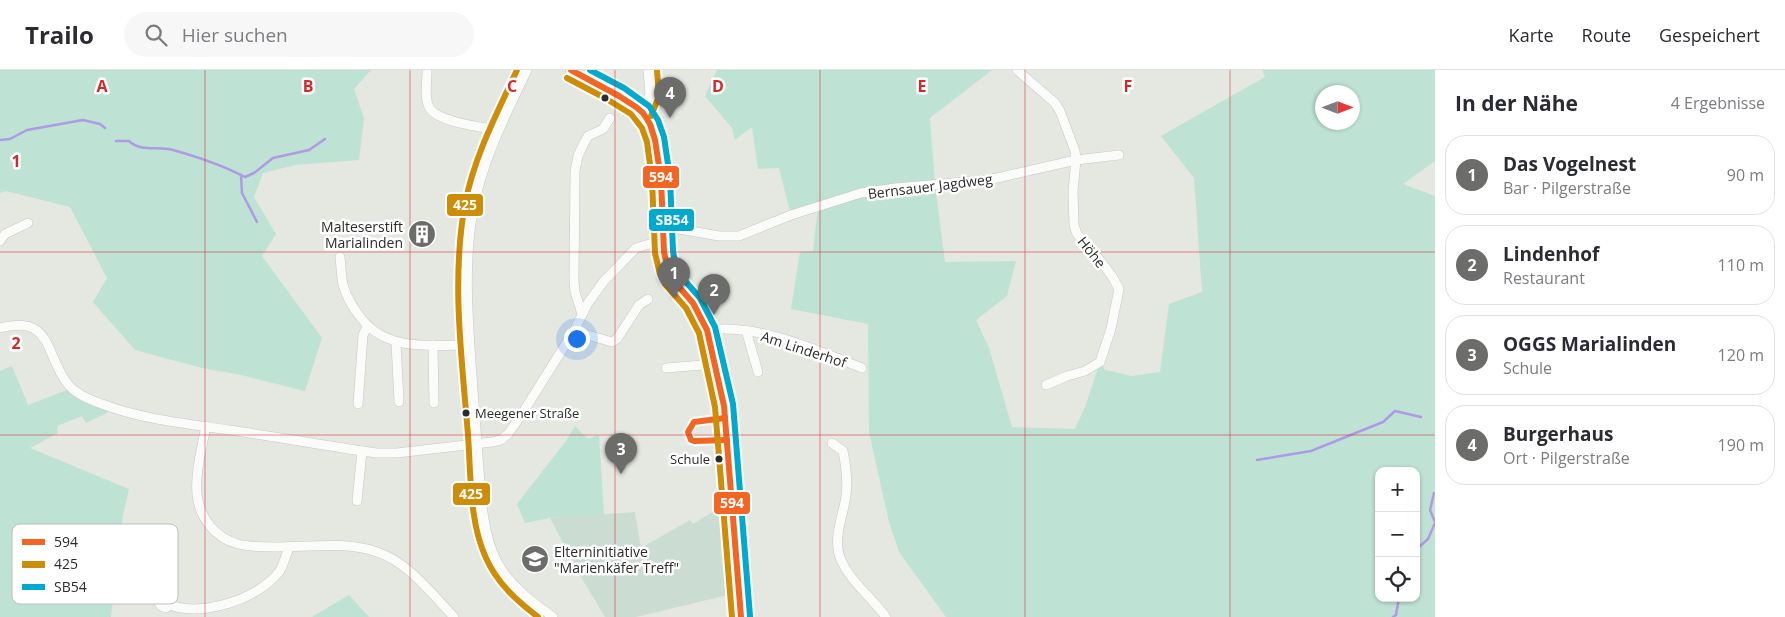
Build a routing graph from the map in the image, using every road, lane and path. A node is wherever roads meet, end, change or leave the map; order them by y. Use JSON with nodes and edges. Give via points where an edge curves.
{"nodes":[{"id":1,"x":527,"y":70,"type":"edge"},
{"id":2,"x":571,"y":70,"type":"edge"},
{"id":3,"x":648,"y":70,"type":"edge"},
{"id":4,"x":1017,"y":70,"type":"edge"},
{"id":5,"x":427,"y":72,"type":"dead end"},
{"id":6,"x":643,"y":113,"type":"junction"},
{"id":7,"x":610,"y":118,"type":"dead end"},
{"id":8,"x":498,"y":130,"type":"junction"},
{"id":9,"x":1119,"y":156,"type":"dead end"},
{"id":10,"x":1076,"y":160,"type":"junction"},
{"id":11,"x":28,"y":223,"type":"dead end"},
{"id":12,"x":663,"y":235,"type":"junction"},
{"id":13,"x":0,"y":241,"type":"edge"},
{"id":14,"x":340,"y":257,"type":"dead end"},
{"id":15,"x":648,"y":299,"type":"dead end"},
{"id":16,"x":582,"y":314,"type":"junction"},
{"id":17,"x":367,"y":326,"type":"junction"},
{"id":18,"x":0,"y":328,"type":"edge"},
{"id":19,"x":707,"y":330,"type":"junction"},
{"id":20,"x":746,"y":330,"type":"junction"},
{"id":21,"x":574,"y":331,"type":"junction"},
{"id":22,"x":396,"y":343,"type":"junction"},
{"id":23,"x":470,"y":345,"type":"junction"},
{"id":24,"x":433,"y":346,"type":"junction"},
{"id":25,"x":715,"y":364,"type":"junction"},
{"id":26,"x":666,"y":368,"type":"dead end"},
{"id":27,"x":862,"y":368,"type":"dead end"},
{"id":28,"x":758,"y":372,"type":"dead end"},
{"id":29,"x":1046,"y":385,"type":"dead end"},
{"id":30,"x":399,"y":402,"type":"dead end"},
{"id":31,"x":434,"y":403,"type":"dead end"},
{"id":32,"x":358,"y":404,"type":"dead end"},
{"id":33,"x":206,"y":426,"type":"junction"},
{"id":34,"x":477,"y":443,"type":"junction"},
{"id":35,"x":832,"y":443,"type":"dead end"},
{"id":36,"x":362,"y":451,"type":"junction"},
{"id":37,"x":357,"y":501,"type":"dead end"},
{"id":38,"x":289,"y":546,"type":"junction"},
{"id":39,"x":170,"y":605,"type":"dead end"},
{"id":40,"x":548,"y":616,"type":"edge"},
{"id":41,"x":454,"y":617,"type":"edge"},
{"id":42,"x":741,"y":617,"type":"edge"},
{"id":43,"x":886,"y":617,"type":"edge"}],
"edges":[{"from":1,"to":8,"type":"street"},
{"from":2,"to":6,"type":"main road"},
{"from":3,"to":6,"type":"street","via":[[650,95]]},
{"from":4,"to":10,"type":"street","name":"Höhe","via":[[1056,103]]},
{"from":5,"to":8,"type":"street","via":[[426,99],[434,113],[442,118]]},
{"from":6,"to":12,"type":"main road","via":[[657,142]]},
{"from":7,"to":16,"type":"street","via":[[603,128],[588,136],[575,171],[574,280]]},
{"from":8,"to":23,"type":"street","via":[[482,175],[469,237]]},
{"from":9,"to":10,"type":"street","name":"Bernsauer Jagdweg"},
{"from":10,"to":12,"type":"street","name":"Bernsauer Jagdweg","via":[[988,180],[861,194],[791,215],[739,236],[680,229]]},
{"from":10,"to":29,"type":"street","name":"Höhe","via":[[1074,225],[1077,234],[1112,276],[1119,295],[1100,362]]},
{"from":11,"to":13,"type":"street","via":[[5,234]]},
{"from":12,"to":16,"type":"street","name":"Bernsauer Jagdweg","via":[[636,248],[604,281]]},
{"from":12,"to":19,"type":"main road","via":[[668,271],[693,302]]},
{"from":14,"to":17,"type":"street","via":[[349,300]]},
{"from":15,"to":21,"type":"street","via":[[639,305],[612,342]]},
{"from":16,"to":21,"type":"street","name":"Bernsauer Jagdweg"},
{"from":17,"to":22,"type":"street"},
{"from":17,"to":32,"type":"street","via":[[362,335]]},
{"from":18,"to":33,"type":"street","via":[[22,326],[39,332],[67,383],[88,398],[130,413]]},
{"from":19,"to":20,"type":"street","name":"Am Linderhof"},
{"from":19,"to":25,"type":"main road"},
{"from":20,"to":27,"type":"street","name":"Am Linderhof","via":[[815,349]]},
{"from":20,"to":28,"type":"street","name":"Am Linderhof"},
{"from":21,"to":34,"type":"street","name":"Bernsauer Jagdweg","via":[[508,434],[501,440]]},
{"from":22,"to":24,"type":"street"},
{"from":22,"to":30,"type":"street"},
{"from":23,"to":24,"type":"street"},
{"from":23,"to":34,"type":"street"},
{"from":24,"to":31,"type":"street"},
{"from":25,"to":26,"type":"street"},
{"from":25,"to":42,"type":"main road","via":[[725,412]]},
{"from":33,"to":36,"type":"street"},
{"from":33,"to":38,"type":"street","via":[[197,493],[207,521],[225,538],[238,544]]},
{"from":34,"to":36,"type":"street","via":[[397,452]]},
{"from":34,"to":40,"type":"street","via":[[484,522],[491,551],[500,570],[514,587]]},
{"from":35,"to":43,"type":"street","via":[[843,451],[847,476],[838,551],[852,577]]},
{"from":36,"to":37,"type":"street"},
{"from":38,"to":39,"type":"street","via":[[284,564],[274,576],[264,587],[239,602],[203,610],[183,610]]},
{"from":38,"to":41,"type":"street","via":[[352,546],[390,557]]}]}
